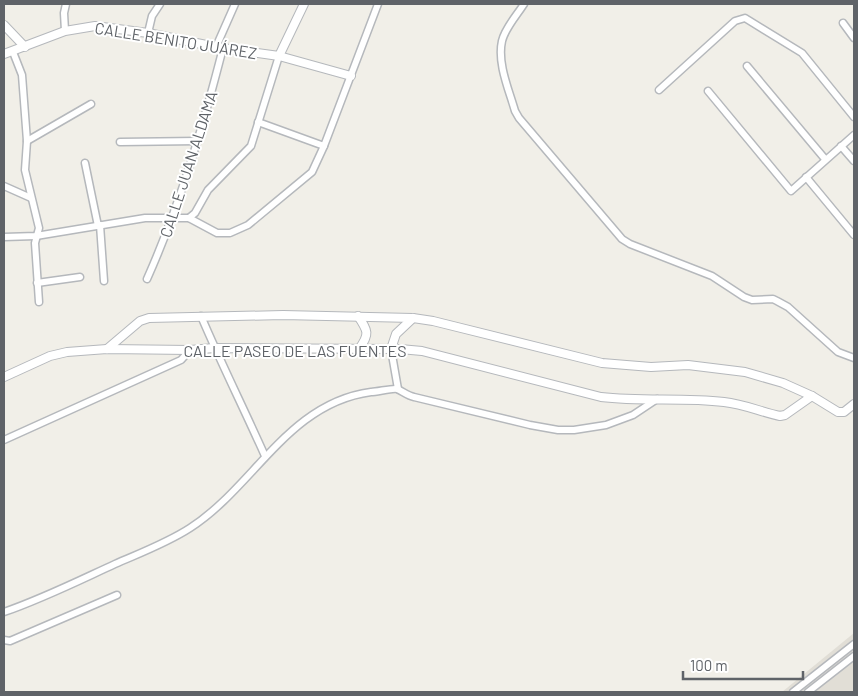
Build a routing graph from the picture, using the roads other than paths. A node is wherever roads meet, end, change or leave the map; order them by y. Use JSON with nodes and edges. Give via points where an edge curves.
{"nodes":[{"id":1,"x":66,"y":4,"type":"edge"},
{"id":2,"x":160,"y":4,"type":"edge"},
{"id":3,"x":235,"y":4,"type":"edge"},
{"id":4,"x":304,"y":4,"type":"edge"},
{"id":5,"x":378,"y":4,"type":"edge"},
{"id":6,"x":524,"y":4,"type":"edge"},
{"id":7,"x":843,"y":23,"type":"dead end"},
{"id":8,"x":4,"y":25,"type":"edge"},
{"id":9,"x":66,"y":31,"type":"junction"},
{"id":10,"x":148,"y":33,"type":"junction"},
{"id":11,"x":854,"y":38,"type":"edge"},
{"id":12,"x":24,"y":47,"type":"junction"},
{"id":13,"x":220,"y":47,"type":"junction"},
{"id":14,"x":13,"y":52,"type":"junction"},
{"id":15,"x":4,"y":54,"type":"edge"},
{"id":16,"x":279,"y":56,"type":"junction"},
{"id":17,"x":747,"y":66,"type":"dead end"},
{"id":18,"x":351,"y":76,"type":"junction"},
{"id":19,"x":659,"y":90,"type":"dead end"},
{"id":20,"x":708,"y":91,"type":"dead end"},
{"id":21,"x":91,"y":104,"type":"dead end"},
{"id":22,"x":854,"y":117,"type":"edge"},
{"id":23,"x":258,"y":122,"type":"junction"},
{"id":24,"x":854,"y":135,"type":"edge"},
{"id":25,"x":27,"y":141,"type":"junction"},
{"id":26,"x":198,"y":141,"type":"junction"},
{"id":27,"x":120,"y":142,"type":"dead end"},
{"id":28,"x":324,"y":146,"type":"junction"},
{"id":29,"x":841,"y":146,"type":"junction"},
{"id":30,"x":826,"y":159,"type":"junction"},
{"id":31,"x":854,"y":161,"type":"edge"},
{"id":32,"x":86,"y":163,"type":"dead end"},
{"id":33,"x":806,"y":177,"type":"junction"},
{"id":34,"x":4,"y":186,"type":"edge"},
{"id":35,"x":31,"y":198,"type":"junction"},
{"id":36,"x":172,"y":218,"type":"junction"},
{"id":37,"x":189,"y":218,"type":"junction"},
{"id":38,"x":99,"y":225,"type":"junction"},
{"id":39,"x":854,"y":235,"type":"edge"},
{"id":40,"x":36,"y":236,"type":"junction"},
{"id":41,"x":4,"y":237,"type":"edge"},
{"id":42,"x":80,"y":277,"type":"dead end"},
{"id":43,"x":147,"y":279,"type":"dead end"},
{"id":44,"x":104,"y":282,"type":"dead end"},
{"id":45,"x":37,"y":283,"type":"junction"},
{"id":46,"x":39,"y":302,"type":"dead end"},
{"id":47,"x":201,"y":316,"type":"junction"},
{"id":48,"x":358,"y":316,"type":"junction"},
{"id":49,"x":412,"y":318,"type":"junction"},
{"id":50,"x":214,"y":348,"type":"junction"},
{"id":51,"x":107,"y":349,"type":"junction"},
{"id":52,"x":359,"y":349,"type":"junction"},
{"id":53,"x":390,"y":349,"type":"junction"},
{"id":54,"x":190,"y":350,"type":"junction"},
{"id":55,"x":854,"y":358,"type":"edge"},
{"id":56,"x":4,"y":377,"type":"edge"},
{"id":57,"x":398,"y":389,"type":"junction"},
{"id":58,"x":812,"y":396,"type":"junction"},
{"id":59,"x":656,"y":400,"type":"junction"},
{"id":60,"x":854,"y":404,"type":"edge"},
{"id":61,"x":4,"y":440,"type":"edge"},
{"id":62,"x":265,"y":456,"type":"junction"},
{"id":63,"x":116,"y":595,"type":"dead end"},
{"id":64,"x":4,"y":612,"type":"edge"},
{"id":65,"x":4,"y":640,"type":"edge"},
{"id":66,"x":854,"y":644,"type":"edge"},
{"id":67,"x":854,"y":656,"type":"edge"},
{"id":68,"x":793,"y":692,"type":"edge"},
{"id":69,"x":808,"y":692,"type":"edge"}],
"edges":[{"from":1,"to":9,"type":"street"},
{"from":2,"to":10,"type":"street","via":[[152,16]]},
{"from":3,"to":13,"type":"street","name":"CALLE JUAN ALDAMA"},
{"from":4,"to":16,"type":"street"},
{"from":5,"to":18,"type":"street"},
{"from":6,"to":55,"type":"street","via":[[504,36],[502,46],[502,63],[515,111],[622,239],[712,276],[752,300],[778,301],[838,352]]},
{"from":7,"to":11,"type":"street"},
{"from":8,"to":12,"type":"street"},
{"from":9,"to":10,"type":"street","name":"CALLE BENITO JUÁREZ","via":[[95,26]]},
{"from":9,"to":12,"type":"street","name":"CALLE BENITO JUÁREZ"},
{"from":10,"to":13,"type":"street","name":"CALLE BENITO JUÁREZ"},
{"from":12,"to":14,"type":"street","name":"CALLE BENITO JUÁREZ"},
{"from":13,"to":16,"type":"street","name":"CALLE BENITO JUÁREZ"},
{"from":13,"to":26,"type":"street","name":"CALLE JUAN ALDAMA"},
{"from":14,"to":15,"type":"street","name":"CALLE BENITO JUÁREZ"},
{"from":14,"to":25,"type":"street","via":[[22,75]]},
{"from":16,"to":18,"type":"street","name":"CALLE BENITO JUÁREZ"},
{"from":16,"to":23,"type":"street"},
{"from":17,"to":30,"type":"street"},
{"from":18,"to":28,"type":"street"},
{"from":19,"to":22,"type":"street","via":[[735,21],[745,18],[802,53]]},
{"from":20,"to":33,"type":"street","via":[[790,191]]},
{"from":21,"to":25,"type":"street"},
{"from":23,"to":28,"type":"street"},
{"from":23,"to":37,"type":"street","via":[[251,146],[208,190]]},
{"from":24,"to":29,"type":"street"},
{"from":25,"to":35,"type":"street","via":[[25,170]]},
{"from":26,"to":27,"type":"street"},
{"from":26,"to":36,"type":"street","name":"CALLE JUAN ALDAMA"},
{"from":28,"to":37,"type":"street","via":[[312,172],[248,224],[217,234]]},
{"from":29,"to":30,"type":"street"},
{"from":29,"to":31,"type":"street"},
{"from":30,"to":33,"type":"street"},
{"from":32,"to":38,"type":"street"},
{"from":33,"to":39,"type":"street"},
{"from":34,"to":35,"type":"street"},
{"from":35,"to":40,"type":"street","via":[[39,228]]},
{"from":36,"to":37,"type":"street"},
{"from":36,"to":38,"type":"street","via":[[145,218]]},
{"from":36,"to":43,"type":"street","name":"CALLE JUAN ALDAMA"},
{"from":38,"to":40,"type":"street"},
{"from":38,"to":44,"type":"street"},
{"from":40,"to":41,"type":"street"},
{"from":40,"to":45,"type":"street"},
{"from":42,"to":45,"type":"street"},
{"from":45,"to":46,"type":"street"},
{"from":47,"to":48,"type":"street"},
{"from":47,"to":50,"type":"street"},
{"from":47,"to":51,"type":"street","via":[[140,321]]},
{"from":48,"to":49,"type":"street"},
{"from":48,"to":52,"type":"street","via":[[367,335]]},
{"from":49,"to":53,"type":"street","via":[[396,334]]},
{"from":49,"to":58,"type":"street","via":[[608,364],[688,365],[745,372]]},
{"from":50,"to":52,"type":"street","name":"CALLE PASEO DE LAS FUENTES"},
{"from":50,"to":54,"type":"street","name":"CALLE PASEO DE LAS FUENTES"},
{"from":50,"to":62,"type":"street"},
{"from":51,"to":54,"type":"street","name":"CALLE PASEO DE LAS FUENTES"},
{"from":51,"to":56,"type":"street","name":"CALLE PASEO DE LAS FUENTES","via":[[50,356]]},
{"from":52,"to":53,"type":"street","name":"CALLE PASEO DE LAS FUENTES"},
{"from":53,"to":57,"type":"street"},
{"from":53,"to":59,"type":"street","name":"CALLE PASEO DE LAS FUENTES","via":[[422,351],[601,397]]},
{"from":54,"to":61,"type":"street","via":[[181,360]]},
{"from":57,"to":59,"type":"street","via":[[414,398],[558,430],[606,425],[633,415]]},
{"from":57,"to":62,"type":"street","via":[[356,395],[336,402],[296,427]]},
{"from":58,"to":59,"type":"street","name":"CALLE PASEO DE LAS FUENTES","via":[[780,416],[724,402]]},
{"from":58,"to":60,"type":"street","via":[[838,412],[844,412]]},
{"from":62,"to":64,"type":"street","via":[[229,496],[190,528],[102,571]]},
{"from":63,"to":65,"type":"street","via":[[10,641]]},
{"from":66,"to":68,"type":"street"},
{"from":67,"to":69,"type":"street"}]}
